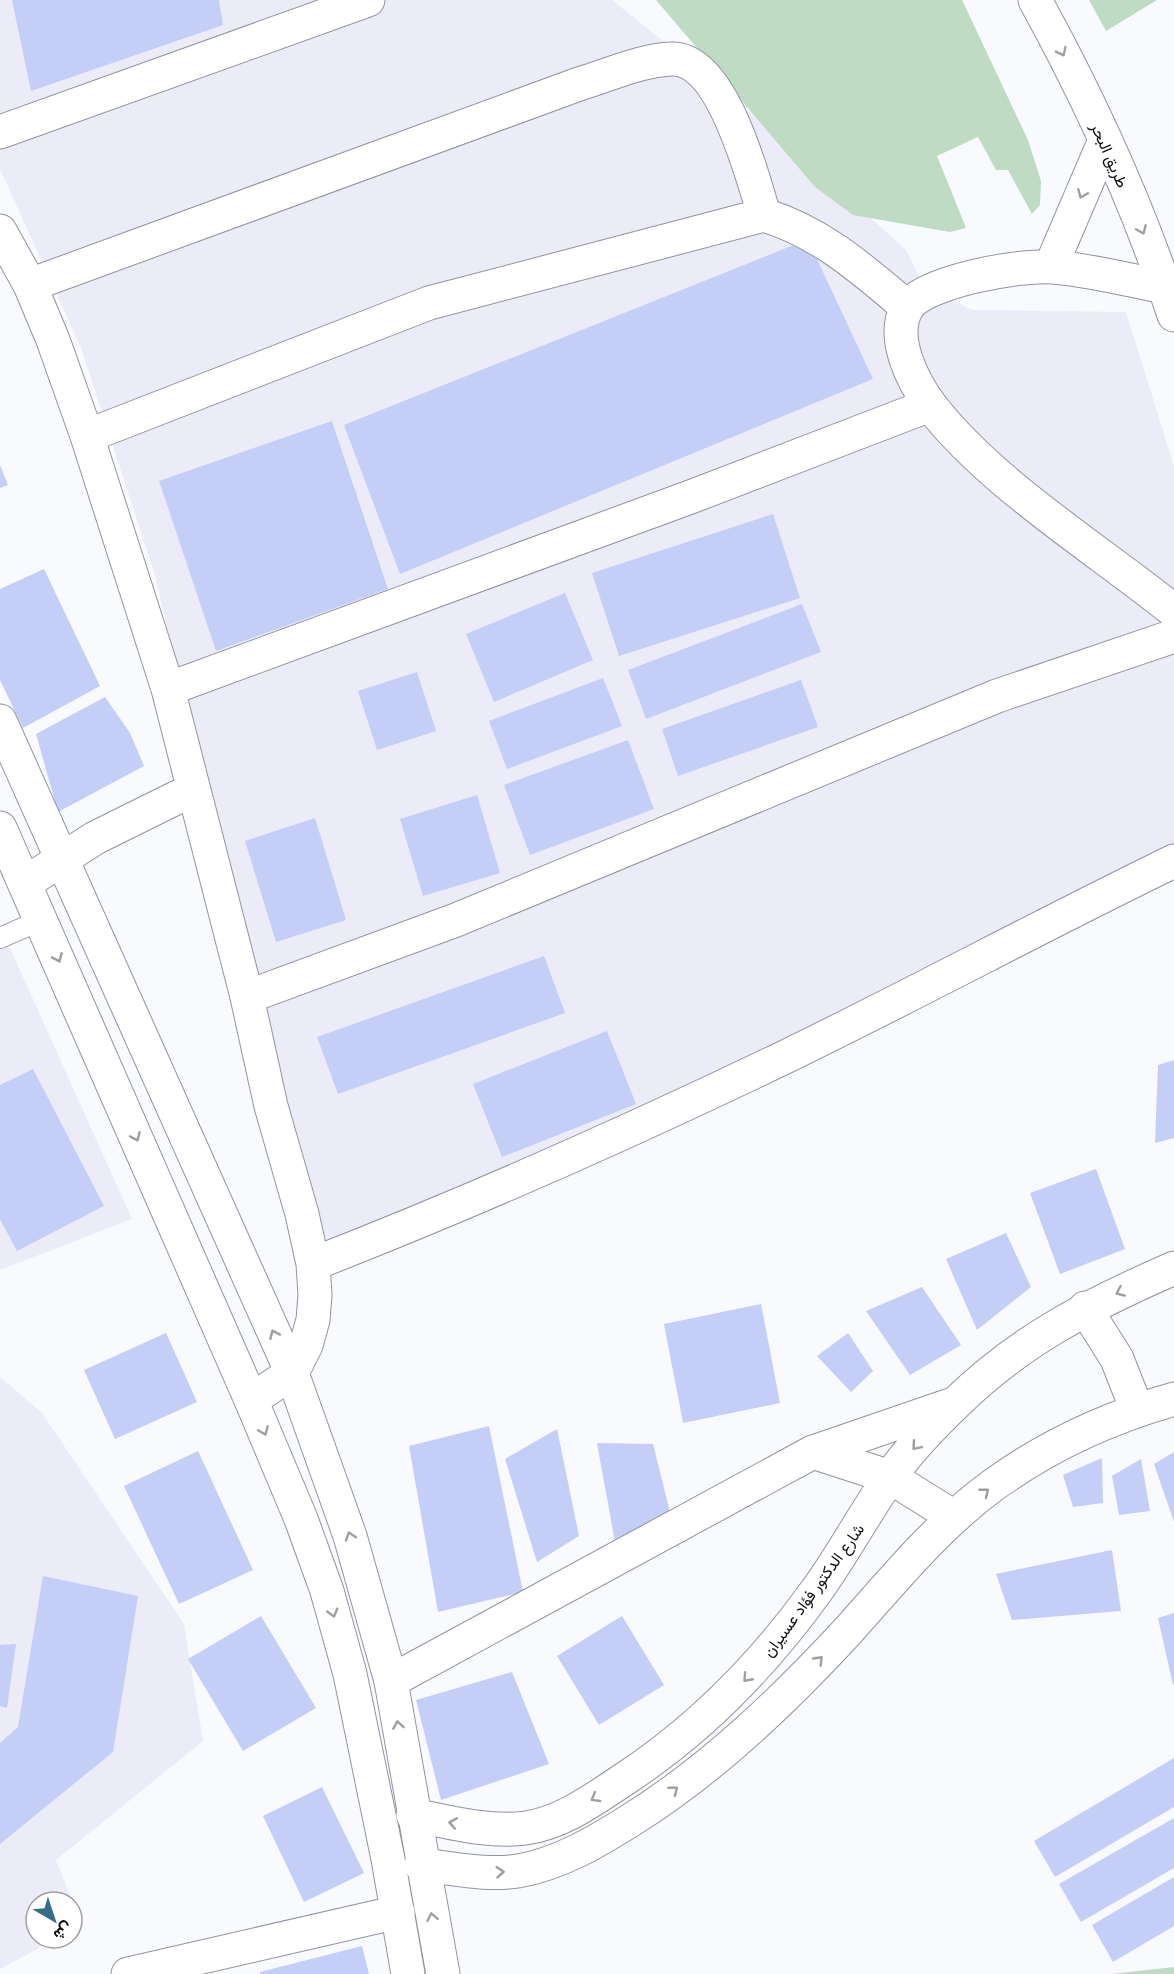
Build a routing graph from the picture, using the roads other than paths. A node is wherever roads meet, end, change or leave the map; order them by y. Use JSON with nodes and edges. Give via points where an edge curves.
{"nodes":[{"id":1,"x":368,"y":0,"type":"edge"},
{"id":2,"x":1035,"y":0,"type":"edge"},
{"id":3,"x":0,"y":132,"type":"edge"},
{"id":4,"x":1105,"y":140,"type":"junction"},
{"id":5,"x":764,"y":215,"type":"junction"},
{"id":6,"x":0,"y":231,"type":"edge"},
{"id":7,"x":1051,"y":266,"type":"junction"},
{"id":8,"x":30,"y":285,"type":"junction"},
{"id":9,"x":1169,"y":301,"type":"edge"},
{"id":10,"x":907,"y":307,"type":"junction"},
{"id":11,"x":930,"y":405,"type":"junction"},
{"id":12,"x":87,"y":436,"type":"junction"},
{"id":13,"x":1174,"y":611,"type":"edge"},
{"id":14,"x":1174,"y":636,"type":"edge"},
{"id":15,"x":168,"y":688,"type":"junction"},
{"id":16,"x":0,"y":721,"type":"edge"},
{"id":17,"x":192,"y":790,"type":"junction"},
{"id":18,"x":0,"y":828,"type":"edge"},
{"id":19,"x":63,"y":858,"type":"junction"},
{"id":20,"x":1174,"y":861,"type":"edge"},
{"id":21,"x":25,"y":883,"type":"junction"},
{"id":22,"x":41,"y":920,"type":"junction"},
{"id":23,"x":0,"y":938,"type":"edge"},
{"id":24,"x":247,"y":997,"type":"junction"},
{"id":25,"x":312,"y":1264,"type":"junction"},
{"id":26,"x":1174,"y":1268,"type":"edge"},
{"id":27,"x":1085,"y":1308,"type":"junction"},
{"id":28,"x":292,"y":1373,"type":"junction"},
{"id":29,"x":1174,"y":1399,"type":"edge"},
{"id":30,"x":251,"y":1400,"type":"junction"},
{"id":31,"x":956,"y":1403,"type":"junction"},
{"id":32,"x":1137,"y":1410,"type":"junction"},
{"id":33,"x":813,"y":1452,"type":"junction"},
{"id":34,"x":890,"y":1477,"type":"junction"},
{"id":35,"x":954,"y":1517,"type":"junction"},
{"id":36,"x":391,"y":1681,"type":"junction"},
{"id":37,"x":413,"y":1815,"type":"junction"},
{"id":38,"x":422,"y":1865,"type":"junction"},
{"id":39,"x":398,"y":1912,"type":"junction"},
{"id":40,"x":128,"y":1974,"type":"edge"},
{"id":41,"x":408,"y":1974,"type":"edge"},
{"id":42,"x":443,"y":1974,"type":"edge"}],
"edges":[{"from":1,"to":3,"type":"main road"},
{"from":2,"to":4,"type":"main road","name":"طريق البحر","one_way":true},
{"from":4,"to":7,"type":"main road","one_way":true},
{"from":4,"to":9,"type":"main road","name":"طريق البحر","one_way":true},
{"from":5,"to":8,"type":"main road","via":[[751,170],[722,100],[707,79],[692,66],[675,59],[645,63],[579,84]]},
{"from":5,"to":10,"type":"main road","via":[[792,223],[816,236]]},
{"from":5,"to":12,"type":"main road","via":[[429,303]]},
{"from":6,"to":8,"type":"main road"},
{"from":7,"to":9,"type":"main road"},
{"from":7,"to":10,"type":"main road","via":[[964,278]]},
{"from":8,"to":12,"type":"main road"},
{"from":10,"to":11,"type":"main road","via":[[902,342],[907,362]]},
{"from":11,"to":13,"type":"main road","via":[[967,445],[1015,487]]},
{"from":11,"to":15,"type":"main road"},
{"from":12,"to":15,"type":"main road"},
{"from":14,"to":24,"type":"main road","via":[[997,696],[456,920]]},
{"from":15,"to":17,"type":"main road"},
{"from":16,"to":19,"type":"main road"},
{"from":17,"to":19,"type":"main road"},
{"from":17,"to":24,"type":"main road"},
{"from":18,"to":21,"type":"main road"},
{"from":19,"to":21,"type":"main road"},
{"from":28,"to":19,"type":"main road","one_way":true},
{"from":20,"to":25,"type":"main road","via":[[781,1059],[577,1155]]},
{"from":21,"to":22,"type":"main road"},
{"from":22,"to":23,"type":"lane"},
{"from":22,"to":30,"type":"main road","one_way":true},
{"from":24,"to":25,"type":"main road"},
{"from":25,"to":28,"type":"main road","via":[[313,1320]]},
{"from":26,"to":27,"type":"main road","name":"شارع الدكتور فؤاد عسيران","one_way":true},
{"from":27,"to":31,"type":"main road","name":"شارع الدكتور فؤاد عسيران","via":[[1041,1334]]},
{"from":27,"to":32,"type":"main road","via":[[1118,1359]]},
{"from":28,"to":30,"type":"main road"},
{"from":36,"to":28,"type":"main road","one_way":true,"via":[[350,1536]]},
{"from":29,"to":32,"type":"main road"},
{"from":30,"to":39,"type":"main road","one_way":true,"via":[[327,1591],[350,1674]]},
{"from":31,"to":33,"type":"main road"},
{"from":31,"to":34,"type":"main road","name":"شارع الدكتور فؤاد عسيران","one_way":true},
{"from":35,"to":32,"type":"main road","one_way":true,"via":[[1046,1449]]},
{"from":33,"to":34,"type":"main road"},
{"from":33,"to":36,"type":"main road"},
{"from":34,"to":35,"type":"main road"},
{"from":34,"to":37,"type":"main road","name":"شارع الدكتور فؤاد عسيران","one_way":true,"via":[[858,1530],[780,1640],[740,1685],[648,1764],[593,1800],[552,1821],[526,1828],[498,1829]]},
{"from":38,"to":35,"type":"main road","one_way":true,"via":[[493,1873],[519,1871],[585,1847],[653,1806],[755,1724]]},
{"from":37,"to":36,"type":"main road","one_way":true},
{"from":37,"to":38,"type":"main road"},
{"from":42,"to":38,"type":"main road","one_way":true},
{"from":39,"to":40,"type":"main road"},
{"from":39,"to":41,"type":"main road"}]}
